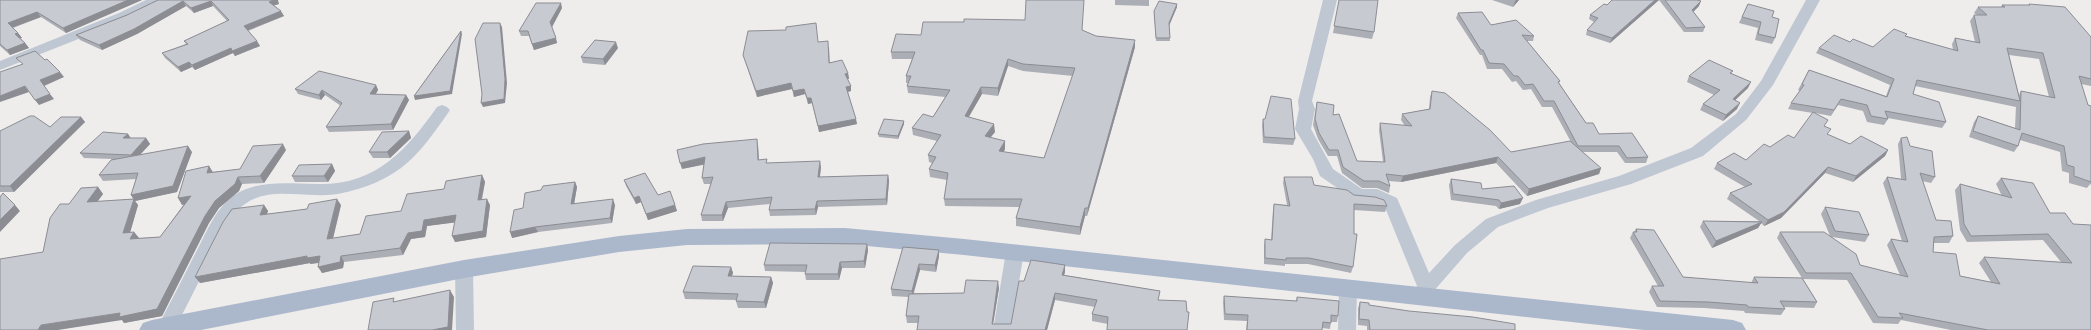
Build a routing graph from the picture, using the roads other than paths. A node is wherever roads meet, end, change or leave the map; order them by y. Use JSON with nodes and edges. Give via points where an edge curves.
{"nodes":[{"id":1,"x":156,"y":0,"type":"edge"},
{"id":2,"x":1330,"y":0,"type":"edge"},
{"id":3,"x":1813,"y":0,"type":"edge"},
{"id":4,"x":0,"y":66,"type":"edge"},
{"id":5,"x":442,"y":110,"type":"dead end"},
{"id":6,"x":1015,"y":252,"type":"junction"},
{"id":7,"x":464,"y":269,"type":"junction"},
{"id":8,"x":1348,"y":288,"type":"junction"},
{"id":9,"x":1422,"y":291,"type":"junction"},
{"id":10,"x":159,"y":328,"type":"edge"},
{"id":11,"x":465,"y":330,"type":"edge"},
{"id":12,"x":1002,"y":330,"type":"edge"},
{"id":13,"x":1347,"y":330,"type":"edge"},
{"id":14,"x":1733,"y":330,"type":"edge"}],
"edges":[{"from":1,"to":4,"type":"street","via":[[124,16]]},
{"from":2,"to":9,"type":"street","via":[[1305,101],[1307,109],[1303,128],[1326,172],[1359,195],[1377,195],[1391,202]]},
{"from":3,"to":9,"type":"street","via":[[1768,82],[1741,117],[1697,152],[1625,180],[1542,204],[1492,223],[1461,248]]},
{"from":5,"to":10,"type":"street","via":[[405,159],[363,182],[328,190],[266,189],[239,200],[218,228]]},
{"from":6,"to":7,"type":"main road","via":[[845,236],[728,235],[619,244]]},
{"from":6,"to":8,"type":"main road"},
{"from":6,"to":12,"type":"street"},
{"from":7,"to":10,"type":"main road"},
{"from":7,"to":11,"type":"street"},
{"from":8,"to":9,"type":"main road"},
{"from":8,"to":13,"type":"street"},
{"from":9,"to":14,"type":"main road"}]}
